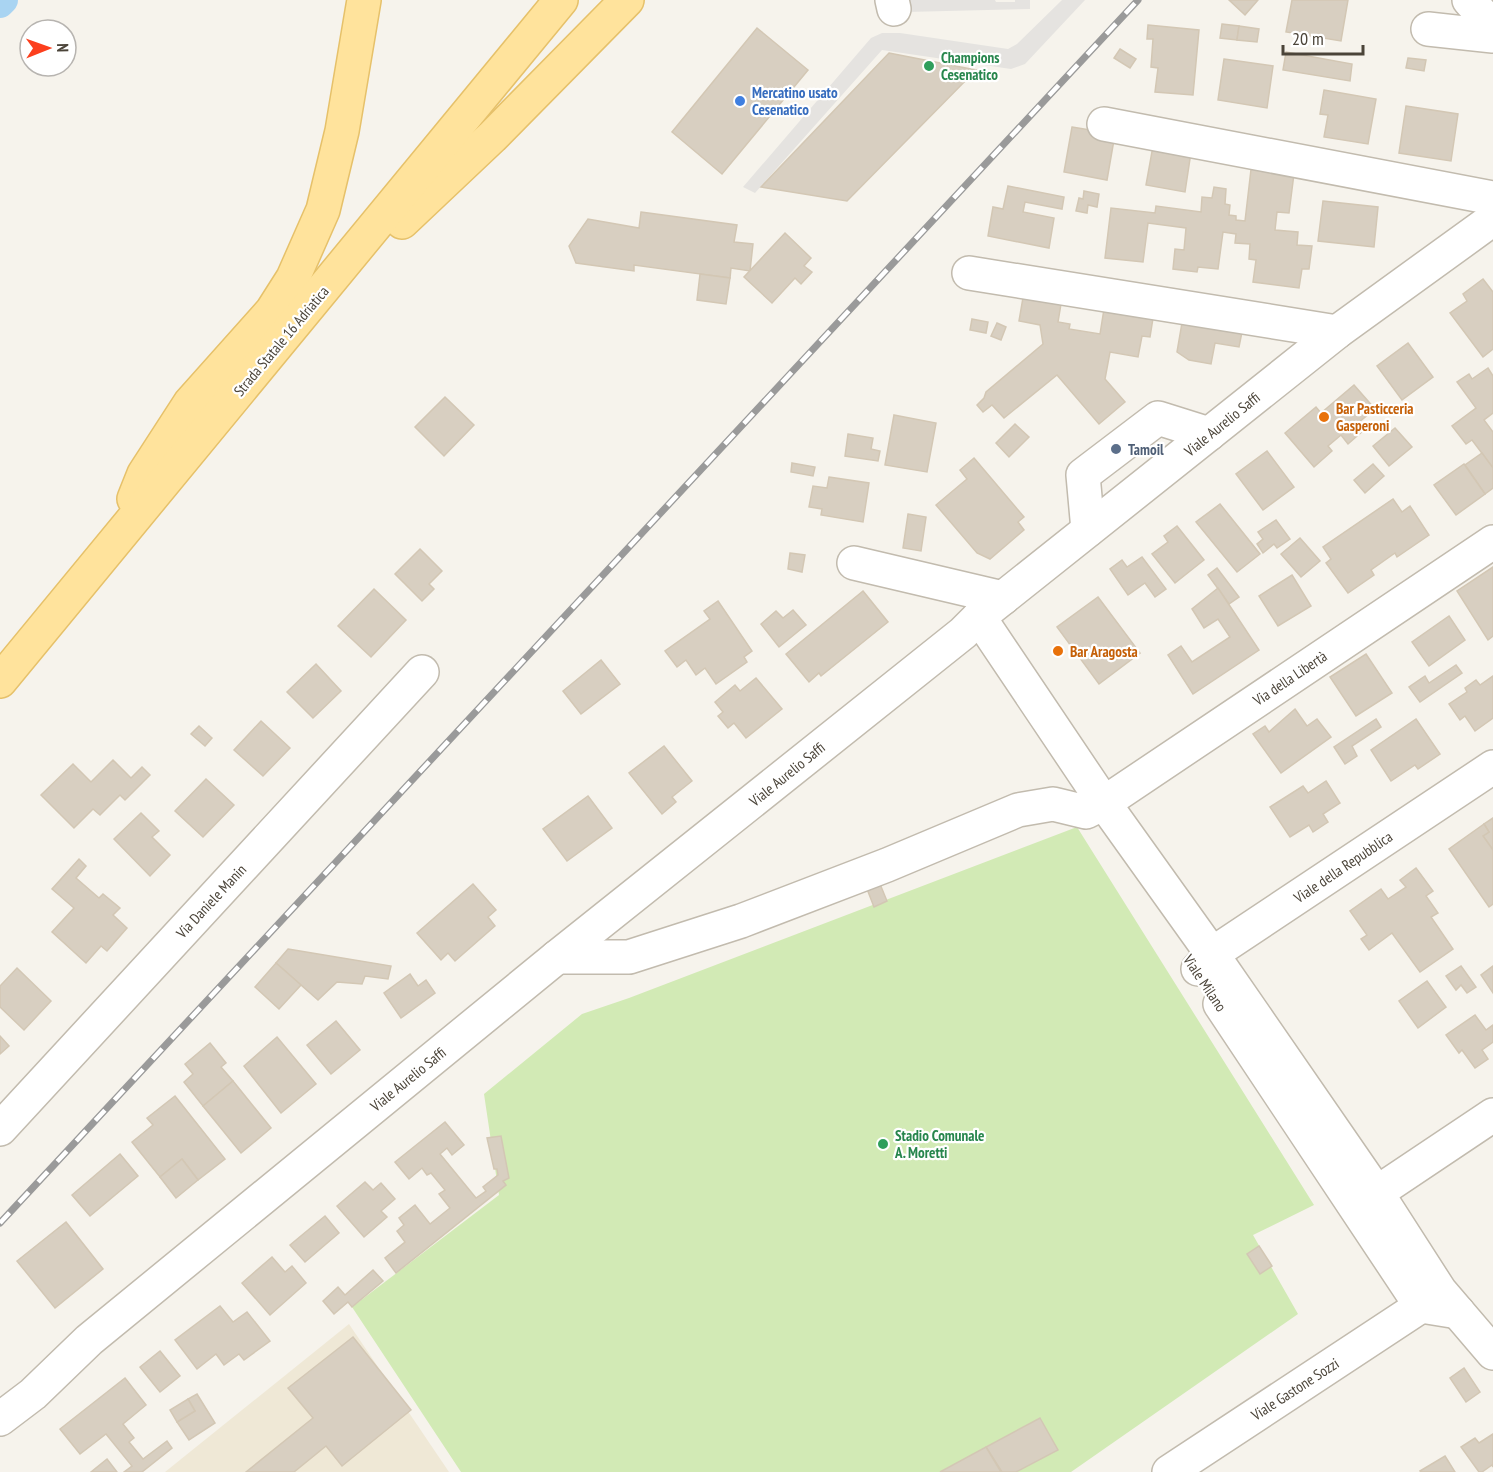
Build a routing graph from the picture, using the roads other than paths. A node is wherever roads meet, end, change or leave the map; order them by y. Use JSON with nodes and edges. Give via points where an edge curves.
{"nodes":[{"id":1,"x":364,"y":0,"type":"edge"},
{"id":2,"x":561,"y":0,"type":"edge"},
{"id":3,"x":627,"y":0,"type":"edge"},
{"id":4,"x":1468,"y":0,"type":"edge"},
{"id":5,"x":1493,"y":27,"type":"edge"},
{"id":6,"x":1428,"y":28,"type":"dead end"},
{"id":7,"x":1493,"y":36,"type":"edge"},
{"id":8,"x":1104,"y":124,"type":"dead end"},
{"id":9,"x":1493,"y":198,"type":"edge"},
{"id":10,"x":1493,"y":219,"type":"edge"},
{"id":11,"x":969,"y":273,"type":"dead end"},
{"id":12,"x":298,"y":321,"type":"junction"},
{"id":13,"x":1337,"y":332,"type":"junction"},
{"id":14,"x":1209,"y":434,"type":"junction"},
{"id":15,"x":1088,"y":531,"type":"junction"},
{"id":16,"x":119,"y":537,"type":"junction"},
{"id":17,"x":1493,"y":542,"type":"edge"},
{"id":18,"x":854,"y":563,"type":"dead end"},
{"id":19,"x":982,"y":616,"type":"junction"},
{"id":20,"x":422,"y":672,"type":"dead end"},
{"id":21,"x":0,"y":681,"type":"edge"},
{"id":22,"x":1493,"y":767,"type":"edge"},
{"id":23,"x":1095,"y":807,"type":"junction"},
{"id":24,"x":557,"y":957,"type":"junction"},
{"id":25,"x":1204,"y":962,"type":"junction"},
{"id":26,"x":1493,"y":1115,"type":"edge"},
{"id":27,"x":0,"y":1129,"type":"edge"},
{"id":28,"x":1366,"y":1200,"type":"junction"},
{"id":29,"x":1420,"y":1306,"type":"junction"},
{"id":30,"x":1458,"y":1312,"type":"junction"},
{"id":31,"x":89,"y":1340,"type":"junction"},
{"id":32,"x":1493,"y":1353,"type":"edge"},
{"id":33,"x":0,"y":1396,"type":"edge"},
{"id":34,"x":0,"y":1419,"type":"edge"},
{"id":35,"x":1169,"y":1472,"type":"edge"}],
"edges":[{"from":1,"to":16,"type":"main road","via":[[342,130],[323,210],[292,278],[272,311],[190,403],[144,474]]},
{"from":2,"to":12,"type":"main road","name":"Strada Statale 16 Adriatica"},
{"from":3,"to":12,"type":"main road","via":[[492,137]]},
{"from":4,"to":5,"type":"street"},
{"from":6,"to":7,"type":"street"},
{"from":8,"to":9,"type":"street"},
{"from":10,"to":13,"type":"street","name":"Viale Aurelio Saffi"},
{"from":11,"to":13,"type":"street"},
{"from":12,"to":16,"type":"main road","name":"Strada Statale 16 Adriatica"},
{"from":13,"to":14,"type":"street","name":"Viale Aurelio Saffi"},
{"from":14,"to":15,"type":"street","name":"Viale Aurelio Saffi"},
{"from":14,"to":15,"type":"street","via":[[1158,418],[1083,475]]},
{"from":15,"to":19,"type":"street","name":"Viale Aurelio Saffi"},
{"from":16,"to":21,"type":"main road","name":"Strada Statale 16 Adriatica"},
{"from":17,"to":23,"type":"street","name":"Via della Libertà"},
{"from":18,"to":19,"type":"street"},
{"from":19,"to":23,"type":"street","name":"Viale Milano"},
{"from":19,"to":24,"type":"street","name":"Viale Aurelio Saffi"},
{"from":20,"to":27,"type":"street","name":"Via Daniele Manin"},
{"from":22,"to":25,"type":"street","name":"Viale della Repubblica"},
{"from":23,"to":24,"type":"street","via":[[1053,804],[1018,810],[772,909],[629,957]]},
{"from":23,"to":25,"type":"street","name":"Viale Milano"},
{"from":24,"to":31,"type":"street","name":"Viale Aurelio Saffi"},
{"from":25,"to":28,"type":"street","name":"Viale Milano"},
{"from":26,"to":28,"type":"street"},
{"from":28,"to":29,"type":"street","name":"Viale Milano"},
{"from":28,"to":30,"type":"street","name":"Viale Milano"},
{"from":29,"to":30,"type":"street"},
{"from":29,"to":35,"type":"street","name":"Viale Gastone Sozzi"},
{"from":30,"to":32,"type":"street","name":"Viale Milano"},
{"from":31,"to":33,"type":"street","name":"Viale Aurelio Saffi"},
{"from":31,"to":34,"type":"street","name":"Viale Aurelio Saffi","via":[[33,1394]]}]}
